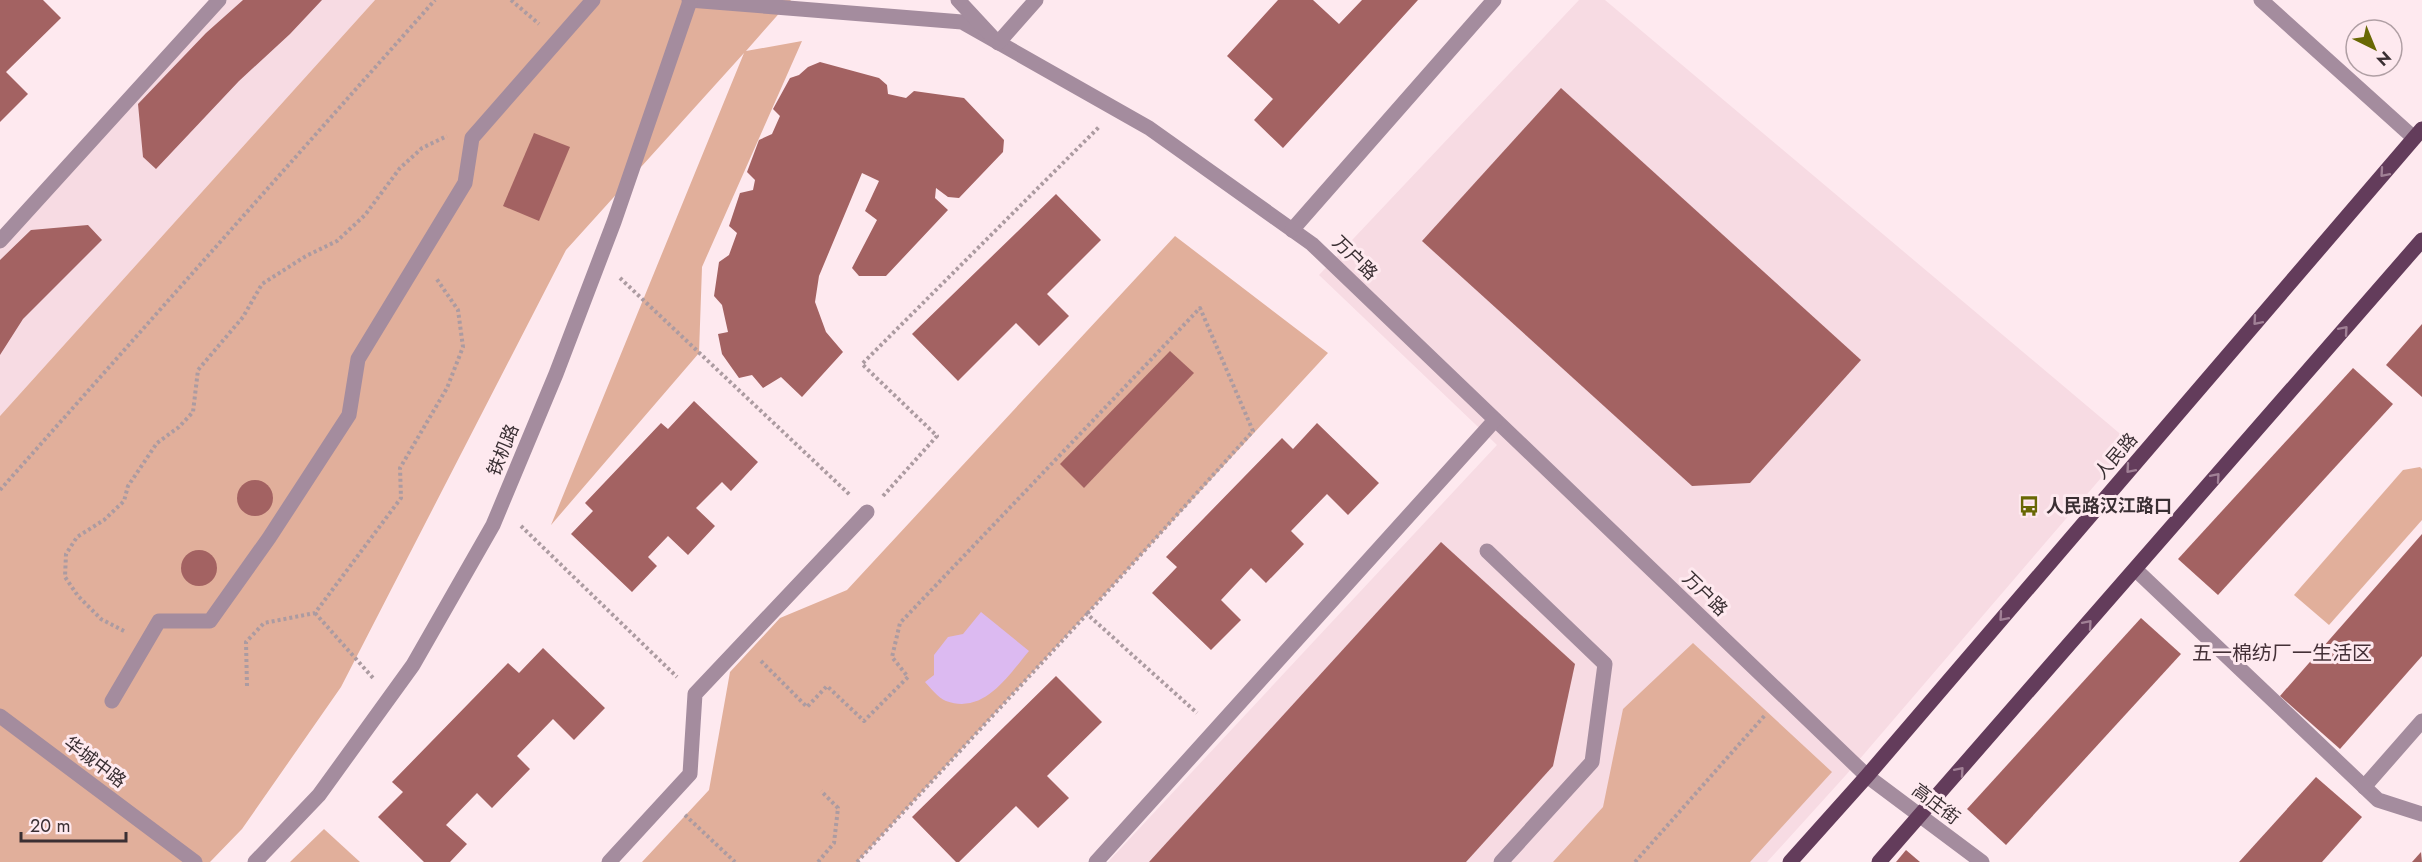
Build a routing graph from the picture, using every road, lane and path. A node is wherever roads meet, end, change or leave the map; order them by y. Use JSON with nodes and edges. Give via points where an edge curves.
{"nodes":[{"id":1,"x":219,"y":0,"type":"edge"},
{"id":2,"x":435,"y":0,"type":"edge"},
{"id":3,"x":511,"y":0,"type":"edge"},
{"id":4,"x":592,"y":0,"type":"edge"},
{"id":5,"x":690,"y":0,"type":"edge"},
{"id":6,"x":958,"y":0,"type":"edge"},
{"id":7,"x":1036,"y":0,"type":"edge"},
{"id":8,"x":1494,"y":0,"type":"edge"},
{"id":9,"x":2261,"y":0,"type":"edge"},
{"id":10,"x":558,"y":40,"type":"junction"},
{"id":11,"x":998,"y":43,"type":"junction"},
{"id":12,"x":1116,"y":109,"type":"junction"},
{"id":13,"x":2418,"y":134,"type":"edge"},
{"id":14,"x":472,"y":138,"type":"junction"},
{"id":15,"x":1293,"y":230,"type":"junction"},
{"id":16,"x":2422,"y":240,"type":"edge"},
{"id":17,"x":0,"y":241,"type":"edge"},
{"id":18,"x":421,"y":255,"type":"junction"},
{"id":19,"x":599,"y":259,"type":"junction"},
{"id":20,"x":1495,"y":420,"type":"junction"},
{"id":21,"x":0,"y":490,"type":"edge"},
{"id":22,"x":501,"y":507,"type":"junction"},
{"id":23,"x":867,"y":512,"type":"junction"},
{"id":24,"x":1487,"y":551,"type":"dead end"},
{"id":25,"x":2136,"y":570,"type":"junction"},
{"id":26,"x":315,"y":613,"type":"junction"},
{"id":27,"x":1087,"y":614,"type":"junction"},
{"id":28,"x":147,"y":642,"type":"junction"},
{"id":29,"x":744,"y":644,"type":"junction"},
{"id":30,"x":247,"y":686,"type":"dead end"},
{"id":31,"x":695,"y":694,"type":"junction"},
{"id":32,"x":1782,"y":695,"type":"junction"},
{"id":33,"x":390,"y":697,"type":"junction"},
{"id":34,"x":112,"y":701,"type":"dead end"},
{"id":35,"x":0,"y":716,"type":"edge"},
{"id":36,"x":2422,"y":721,"type":"edge"},
{"id":37,"x":1215,"y":729,"type":"junction"},
{"id":38,"x":1867,"y":776,"type":"junction"},
{"id":39,"x":2364,"y":787,"type":"junction"},
{"id":40,"x":821,"y":792,"type":"dead end"},
{"id":41,"x":667,"y":798,"type":"junction"},
{"id":42,"x":2422,"y":814,"type":"edge"},
{"id":43,"x":1920,"y":816,"type":"junction"},
{"id":44,"x":195,"y":862,"type":"edge"},
{"id":45,"x":255,"y":862,"type":"edge"},
{"id":46,"x":609,"y":862,"type":"edge"},
{"id":47,"x":735,"y":862,"type":"edge"},
{"id":48,"x":818,"y":862,"type":"edge"},
{"id":49,"x":857,"y":862,"type":"edge"},
{"id":50,"x":1096,"y":862,"type":"edge"},
{"id":51,"x":1501,"y":862,"type":"edge"},
{"id":52,"x":1635,"y":862,"type":"edge"},
{"id":53,"x":1790,"y":862,"type":"edge"},
{"id":54,"x":1879,"y":862,"type":"edge"},
{"id":55,"x":1982,"y":862,"type":"edge"}],
"edges":[{"from":1,"to":17,"type":"street"},
{"from":2,"to":21,"type":"path"},
{"from":3,"to":10,"type":"path"},
{"from":4,"to":10,"type":"street"},
{"from":5,"to":11,"type":"street","name":"万户路","via":[[962,22]]},
{"from":5,"to":19,"type":"street","name":"铁机路"},
{"from":6,"to":11,"type":"street"},
{"from":7,"to":11,"type":"street"},
{"from":8,"to":15,"type":"street"},
{"from":9,"to":13,"type":"street"},
{"from":10,"to":14,"type":"street"},
{"from":11,"to":12,"type":"street","name":"万户路"},
{"from":12,"to":15,"type":"street","name":"万户路"},
{"from":12,"to":23,"type":"path","via":[[862,364],[937,436]]},
{"from":13,"to":38,"type":"main road","name":"人民路","one_way":true},
{"from":14,"to":18,"type":"street","via":[[465,183]]},
{"from":14,"to":28,"type":"path","via":[[447,136],[422,148],[400,168],[365,215],[337,241],[262,284],[243,317],[198,370],[194,412],[157,443],[128,486],[124,501],[77,537],[66,554],[65,577],[78,596],[101,619]]},
{"from":15,"to":20,"type":"street","name":"万户路"},
{"from":25,"to":16,"type":"main road","one_way":true},
{"from":18,"to":26,"type":"path","via":[[458,310],[463,346],[447,388],[400,468],[401,498]]},
{"from":18,"to":28,"type":"street","via":[[358,359],[349,416],[269,538],[210,621],[159,621]]},
{"from":19,"to":22,"type":"street","name":"铁机路"},
{"from":19,"to":23,"type":"path"},
{"from":20,"to":32,"type":"street","name":"万户路"},
{"from":20,"to":37,"type":"street"},
{"from":22,"to":31,"type":"path"},
{"from":22,"to":33,"type":"street","name":"铁机路","via":[[494,525]]},
{"from":23,"to":29,"type":"street"},
{"from":24,"to":51,"type":"street","via":[[1605,664],[1592,762]]},
{"from":25,"to":39,"type":"street"},
{"from":43,"to":25,"type":"main road","one_way":true},
{"from":26,"to":30,"type":"path","via":[[264,623],[254,633],[246,642]]},
{"from":26,"to":33,"type":"path"},
{"from":27,"to":29,"type":"path","via":[[1253,431],[1200,308],[900,623],[892,657],[908,676],[864,721],[827,686],[807,707]]},
{"from":27,"to":37,"type":"path"},
{"from":27,"to":49,"type":"path"},
{"from":28,"to":34,"type":"street"},
{"from":29,"to":31,"type":"street"},
{"from":31,"to":41,"type":"street","via":[[690,774]]},
{"from":32,"to":38,"type":"street","name":"万户路"},
{"from":32,"to":52,"type":"path"},
{"from":33,"to":45,"type":"street","name":"铁机路","via":[[319,795]]},
{"from":35,"to":44,"type":"street","name":"华城中路"},
{"from":36,"to":39,"type":"street"},
{"from":37,"to":50,"type":"street"},
{"from":38,"to":43,"type":"street","name":"高庄街"},
{"from":38,"to":53,"type":"main road","name":"人民路"},
{"from":39,"to":42,"type":"street","via":[[2379,800]]},
{"from":40,"to":48,"type":"path","via":[[838,808],[834,843]]},
{"from":41,"to":46,"type":"street"},
{"from":41,"to":47,"type":"path"},
{"from":43,"to":54,"type":"main road"},
{"from":43,"to":55,"type":"street","name":"高庄街"}]}
